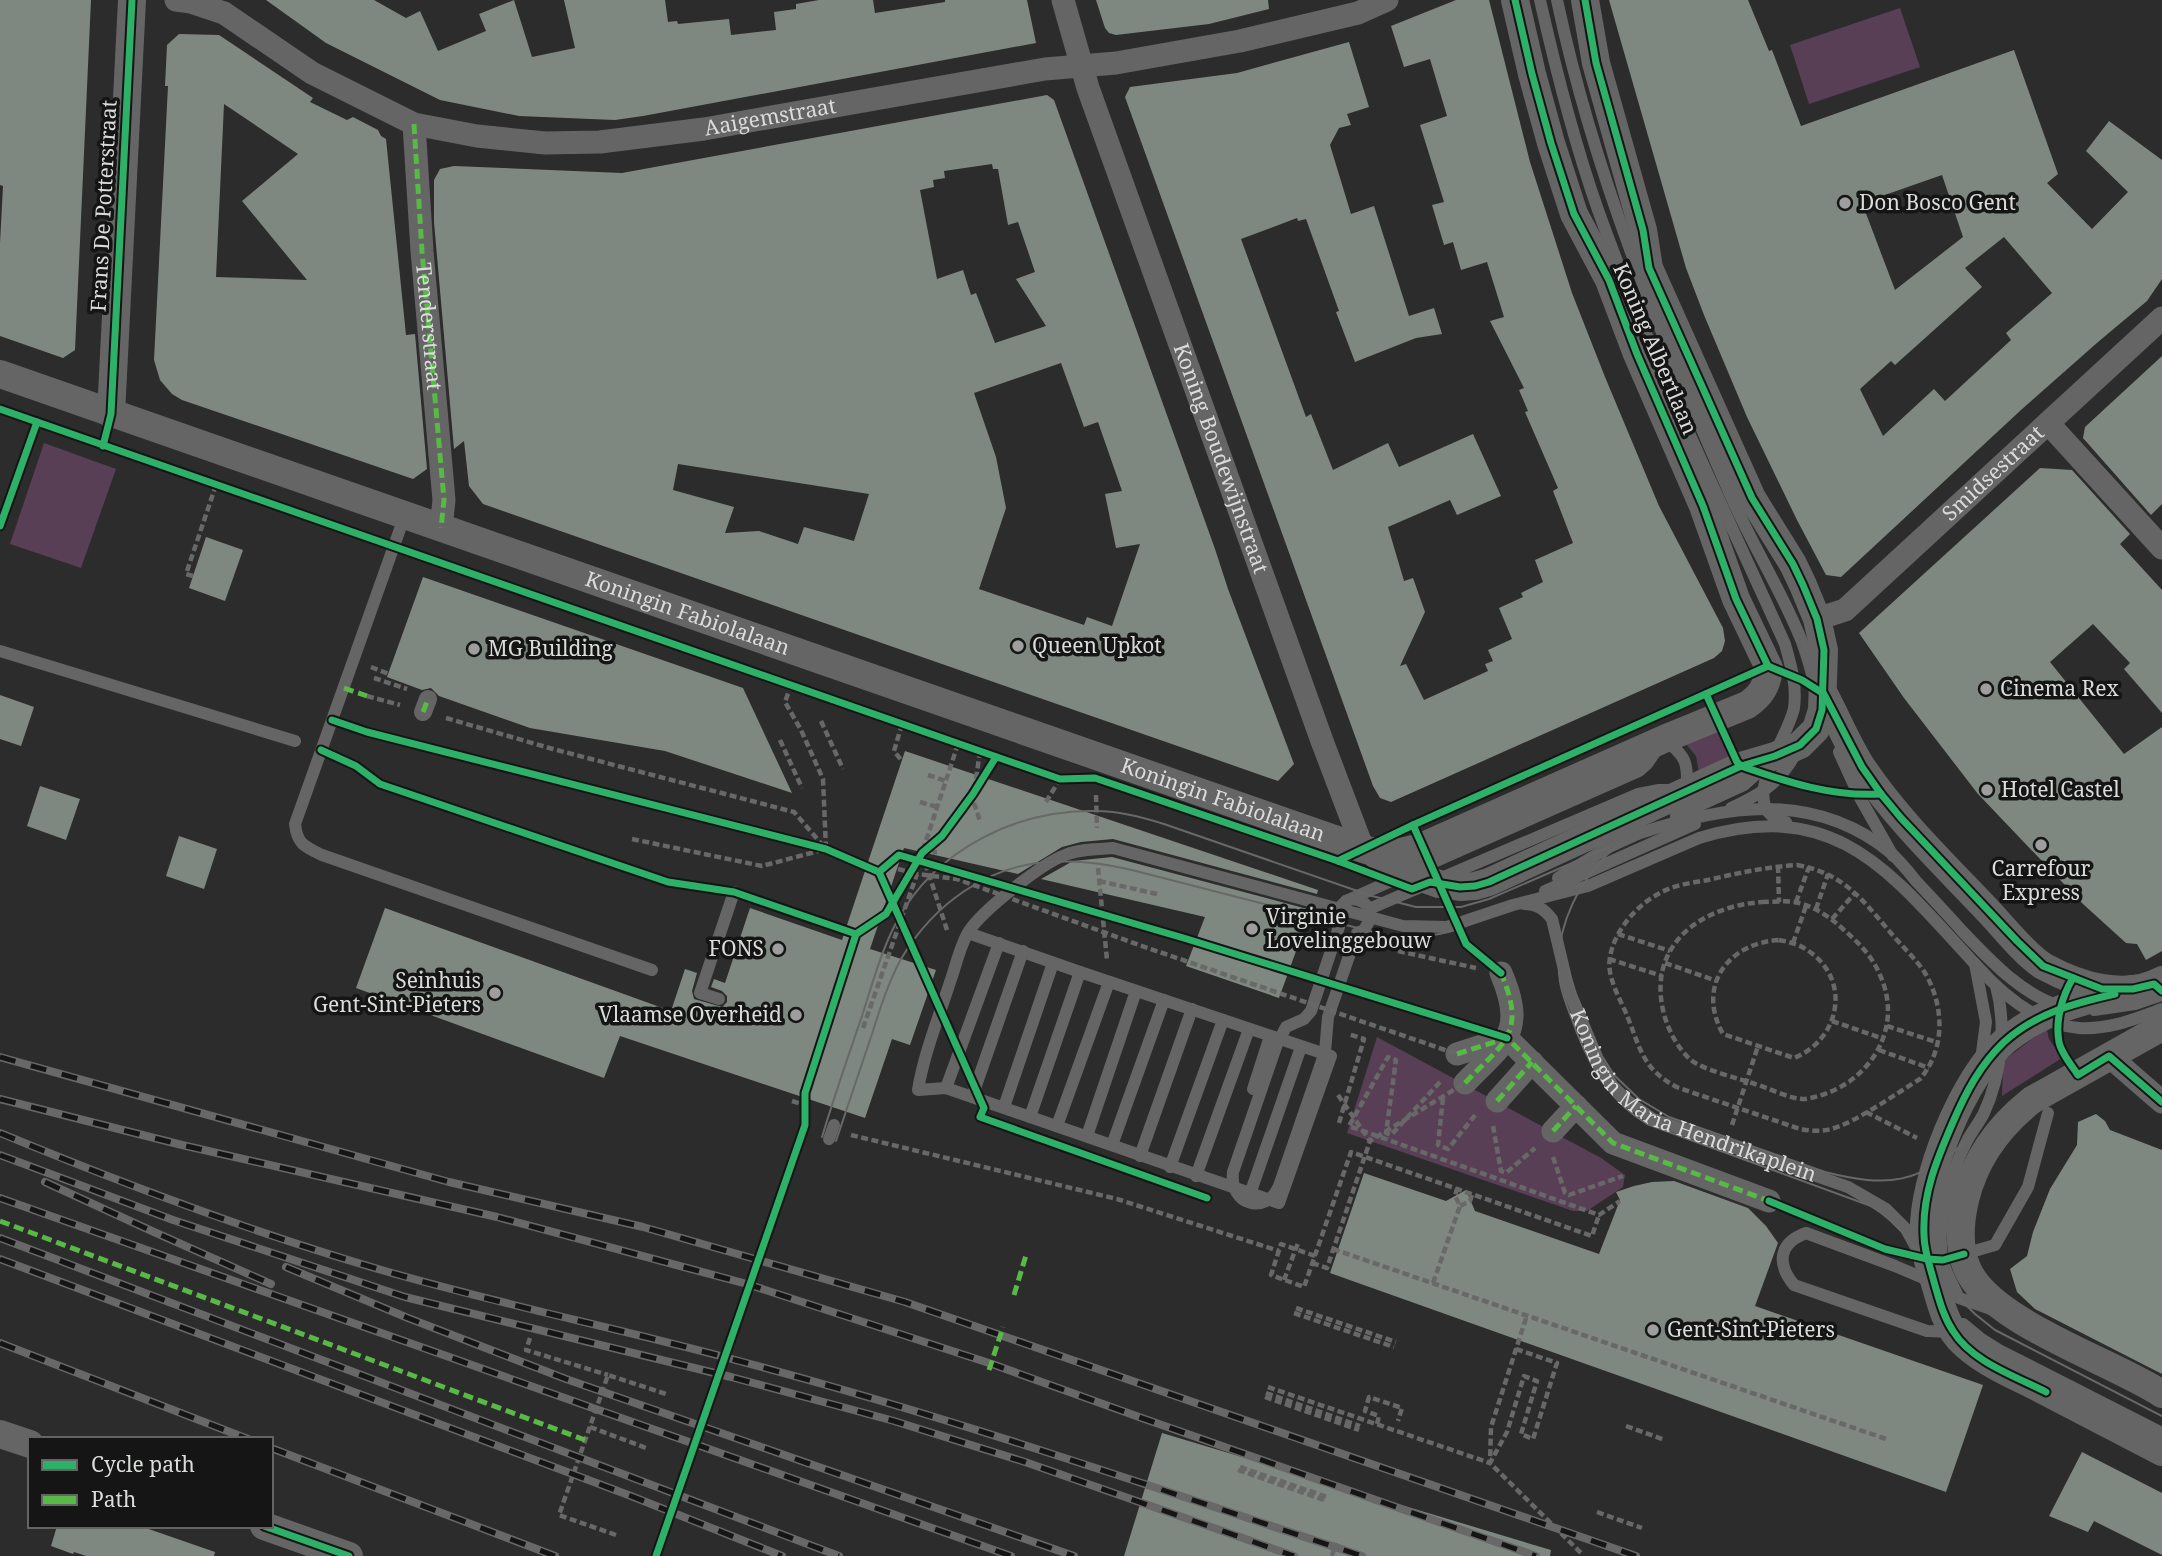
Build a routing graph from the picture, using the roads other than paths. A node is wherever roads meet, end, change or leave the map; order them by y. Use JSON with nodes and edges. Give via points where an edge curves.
{"nodes":[{"id":1,"x":132,"y":0,"type":"edge"},
{"id":2,"x":176,"y":0,"type":"edge"},
{"id":3,"x":1063,"y":0,"type":"edge"},
{"id":4,"x":1387,"y":0,"type":"edge"},
{"id":5,"x":1515,"y":0,"type":"edge"},
{"id":6,"x":1540,"y":0,"type":"edge"},
{"id":7,"x":1557,"y":0,"type":"edge"},
{"id":8,"x":1585,"y":0,"type":"edge"},
{"id":9,"x":1082,"y":65,"type":"junction"},
{"id":10,"x":414,"y":124,"type":"junction"},
{"id":11,"x":2162,"y":318,"type":"edge"},
{"id":12,"x":0,"y":374,"type":"edge"},
{"id":13,"x":111,"y":414,"type":"junction"},
{"id":14,"x":2048,"y":423,"type":"junction"},
{"id":15,"x":405,"y":515,"type":"junction"},
{"id":16,"x":441,"y":528,"type":"junction"},
{"id":17,"x":2162,"y":548,"type":"edge"},
{"id":18,"x":1817,"y":619,"type":"junction"},
{"id":19,"x":0,"y":651,"type":"edge"},
{"id":20,"x":1815,"y":695,"type":"junction"},
{"id":21,"x":1664,"y":738,"type":"junction"},
{"id":22,"x":295,"y":741,"type":"dead end"},
{"id":23,"x":1800,"y":744,"type":"junction"},
{"id":24,"x":1775,"y":755,"type":"junction"},
{"id":25,"x":1687,"y":791,"type":"junction"},
{"id":26,"x":1763,"y":792,"type":"junction"},
{"id":27,"x":1766,"y":809,"type":"junction"},
{"id":28,"x":1720,"y":813,"type":"junction"},
{"id":29,"x":1803,"y":829,"type":"junction"},
{"id":30,"x":1637,"y":834,"type":"junction"},
{"id":31,"x":1369,"y":851,"type":"junction"},
{"id":32,"x":1893,"y":856,"type":"junction"},
{"id":33,"x":734,"y":891,"type":"dead end"},
{"id":34,"x":1346,"y":901,"type":"junction"},
{"id":35,"x":1513,"y":905,"type":"junction"},
{"id":36,"x":1369,"y":908,"type":"junction"},
{"id":37,"x":968,"y":933,"type":"junction"},
{"id":38,"x":1971,"y":940,"type":"junction"},
{"id":39,"x":999,"y":943,"type":"junction"},
{"id":40,"x":1023,"y":951,"type":"junction"},
{"id":41,"x":1053,"y":963,"type":"junction"},
{"id":42,"x":1975,"y":964,"type":"junction"},
{"id":43,"x":652,"y":971,"type":"dead end"},
{"id":44,"x":1080,"y":972,"type":"junction"},
{"id":45,"x":1501,"y":974,"type":"road end"},
{"id":46,"x":1109,"y":982,"type":"junction"},
{"id":47,"x":1997,"y":989,"type":"junction"},
{"id":48,"x":1136,"y":991,"type":"junction"},
{"id":49,"x":2155,"y":991,"type":"edge"},
{"id":50,"x":719,"y":999,"type":"dead end"},
{"id":51,"x":1164,"y":1000,"type":"junction"},
{"id":52,"x":1192,"y":1010,"type":"junction"},
{"id":53,"x":2052,"y":1012,"type":"junction"},
{"id":54,"x":1223,"y":1020,"type":"junction"},
{"id":55,"x":2162,"y":1027,"type":"edge"},
{"id":56,"x":1249,"y":1029,"type":"junction"},
{"id":57,"x":1270,"y":1037,"type":"junction"},
{"id":58,"x":1507,"y":1038,"type":"junction"},
{"id":59,"x":2000,"y":1046,"type":"junction"},
{"id":60,"x":1301,"y":1047,"type":"junction"},
{"id":61,"x":1457,"y":1055,"type":"road end"},
{"id":62,"x":2109,"y":1056,"type":"junction"},
{"id":63,"x":1532,"y":1062,"type":"junction"},
{"id":64,"x":1980,"y":1070,"type":"junction"},
{"id":65,"x":1465,"y":1083,"type":"road end"},
{"id":66,"x":946,"y":1088,"type":"junction"},
{"id":67,"x":972,"y":1097,"type":"junction"},
{"id":68,"x":2162,"y":1102,"type":"edge"},
{"id":69,"x":1576,"y":1106,"type":"junction"},
{"id":70,"x":1004,"y":1107,"type":"junction"},
{"id":71,"x":1495,"y":1110,"type":"road end"},
{"id":72,"x":2048,"y":1114,"type":"dead end"},
{"id":73,"x":1030,"y":1117,"type":"junction"},
{"id":74,"x":1057,"y":1126,"type":"junction"},
{"id":75,"x":1087,"y":1136,"type":"junction"},
{"id":76,"x":1547,"y":1137,"type":"road end"},
{"id":77,"x":1112,"y":1146,"type":"junction"},
{"id":78,"x":1140,"y":1156,"type":"junction"},
{"id":79,"x":1171,"y":1167,"type":"junction"},
{"id":80,"x":1196,"y":1176,"type":"junction"},
{"id":81,"x":1222,"y":1184,"type":"junction"},
{"id":82,"x":1250,"y":1194,"type":"junction"},
{"id":83,"x":1769,"y":1201,"type":"dead end"},
{"id":84,"x":1964,"y":1254,"type":"junction"},
{"id":85,"x":1935,"y":1283,"type":"junction"},
{"id":86,"x":1959,"y":1298,"type":"junction"},
{"id":87,"x":2014,"y":1317,"type":"junction"},
{"id":88,"x":1953,"y":1332,"type":"junction"},
{"id":89,"x":2162,"y":1394,"type":"edge"},
{"id":90,"x":2162,"y":1433,"type":"edge"},
{"id":91,"x":0,"y":1434,"type":"edge"},
{"id":92,"x":28,"y":1443,"type":"edge"},
{"id":93,"x":2162,"y":1452,"type":"edge"},
{"id":94,"x":270,"y":1528,"type":"edge"},
{"id":95,"x":349,"y":1556,"type":"edge"}],
"edges":[{"from":1,"to":13,"type":"street","name":"Frans De Potterstraat"},
{"from":2,"to":10,"type":"street","name":"Aaigemstraat","via":[[224,13],[312,73]]},
{"from":3,"to":9,"type":"street","name":"Koning Boudewijnstraat"},
{"from":4,"to":9,"type":"street","name":"Aaigemstraat","via":[[1358,13],[1240,41]]},
{"from":5,"to":21,"type":"street","name":"Koning Albertlaan","via":[[1574,214],[1609,280],[1703,506],[1736,599],[1768,666],[1765,688],[1747,705]]},
{"from":6,"to":24,"type":"lane","via":[[1581,156],[1624,281],[1785,643],[1794,676],[1794,700],[1791,721]]},
{"from":7,"to":20,"type":"lane","via":[[1597,154],[1639,276],[1732,498],[1800,636]]},
{"from":8,"to":18,"type":"street","name":"Koning Albertlaan","via":[[1596,63],[1643,230],[1649,268],[1752,498],[1793,564]]},
{"from":9,"to":10,"type":"street","name":"Aaigemstraat","via":[[704,129],[600,142],[545,143]]},
{"from":9,"to":31,"type":"street","name":"Koning Boudewijnstraat","via":[[1322,741]]},
{"from":10,"to":16,"type":"street","name":"Tenderstraat","via":[[444,500]]},
{"from":11,"to":14,"type":"street","name":"Smidsestraat"},
{"from":12,"to":13,"type":"street","name":"Koningin Fabiolalaan"},
{"from":13,"to":15,"type":"street","name":"Koningin Fabiolalaan"},
{"from":14,"to":17,"type":"street"},
{"from":14,"to":18,"type":"street","name":"Smidsestraat","via":[[1845,610]]},
{"from":15,"to":16,"type":"street","name":"Koningin Fabiolalaan"},
{"from":15,"to":43,"type":"lane","via":[[295,824],[296,836],[322,855]]},
{"from":16,"to":31,"type":"street","name":"Koningin Fabiolalaan"},
{"from":18,"to":20,"type":"street","name":"Koningin Maria Hendrikaplein","via":[[1824,650]]},
{"from":19,"to":22,"type":"lane"},
{"from":20,"to":23,"type":"street","via":[[1816,729]]},
{"from":20,"to":32,"type":"lane","via":[[1859,796]]},
{"from":20,"to":49,"type":"street","name":"Koningin Maria Hendrikaplein","via":[[1901,818],[2043,966],[2102,989]]},
{"from":21,"to":25,"type":"lane","via":[[1685,757]]},
{"from":21,"to":31,"type":"street","via":[[1438,839],[1404,852]]},
{"from":21,"to":34,"type":"lane","via":[[1639,771]]},
{"from":23,"to":24,"type":"street"},
{"from":23,"to":26,"type":"lane","via":[[1779,779]]},
{"from":24,"to":25,"type":"street"},
{"from":24,"to":26,"type":"lane"},
{"from":24,"to":30,"type":"lane","via":[[1744,785]]},
{"from":25,"to":31,"type":"street","via":[[1475,886],[1430,881],[1385,865]]},
{"from":25,"to":36,"type":"lane","via":[[1638,793]]},
{"from":26,"to":27,"type":"lane"},
{"from":26,"to":28,"type":"lane"},
{"from":27,"to":28,"type":"lane"},
{"from":27,"to":29,"type":"lane","via":[[1773,817]]},
{"from":27,"to":32,"type":"lane","via":[[1843,822]]},
{"from":28,"to":30,"type":"lane"},
{"from":28,"to":35,"type":"lane"},
{"from":29,"to":35,"type":"lane","via":[[1767,825],[1716,832],[1600,881]]},
{"from":29,"to":42,"type":"lane","via":[[1836,839],[1877,863]]},
{"from":30,"to":35,"type":"lane"},
{"from":32,"to":38,"type":"lane"},
{"from":33,"to":50,"type":"lane","via":[[700,993]]},
{"from":34,"to":36,"type":"lane","via":[[1358,900]]},
{"from":34,"to":36,"type":"lane","via":[[1338,909],[1339,927],[1311,1012],[1282,1034],[1233,1172],[1234,1190],[1246,1202],[1270,1199],[1279,1186],[1325,1052],[1328,1017],[1357,933],[1371,918]]},
{"from":35,"to":37,"type":"lane","via":[[1447,926],[1403,926],[1113,848],[1066,854],[1050,862],[987,910]]},
{"from":35,"to":85,"type":"lane","name":"Koningin Maria Hendrikaplein","via":[[1532,904],[1552,919],[1570,996],[1598,1063],[1629,1101],[1653,1119],[1848,1188],[1886,1209],[1906,1229]]},
{"from":37,"to":39,"type":"lane"},
{"from":37,"to":66,"type":"lane","via":[[918,1090]]},
{"from":38,"to":47,"type":"lane"},
{"from":38,"to":53,"type":"lane","via":[[2016,982],[2048,1003]]},
{"from":39,"to":40,"type":"lane"},
{"from":39,"to":66,"type":"lane"},
{"from":40,"to":41,"type":"lane"},
{"from":40,"to":67,"type":"lane"},
{"from":41,"to":44,"type":"lane"},
{"from":41,"to":70,"type":"lane"},
{"from":42,"to":47,"type":"lane"},
{"from":42,"to":64,"type":"lane","via":[[1986,1023]]},
{"from":44,"to":46,"type":"lane"},
{"from":44,"to":73,"type":"lane"},
{"from":45,"to":58,"type":"street","via":[[1512,1006]]},
{"from":46,"to":48,"type":"lane"},
{"from":46,"to":74,"type":"lane"},
{"from":47,"to":53,"type":"lane","via":[[2027,1009]]},
{"from":47,"to":59,"type":"lane"},
{"from":48,"to":51,"type":"lane"},
{"from":48,"to":75,"type":"lane"},
{"from":49,"to":53,"type":"street","name":"Koningin Maria Hendrikaplein"},
{"from":51,"to":52,"type":"lane"},
{"from":51,"to":77,"type":"lane"},
{"from":52,"to":54,"type":"lane"},
{"from":52,"to":78,"type":"lane"},
{"from":53,"to":59,"type":"street","name":"Koningin Maria Hendrikaplein"},
{"from":54,"to":56,"type":"lane"},
{"from":54,"to":79,"type":"lane"},
{"from":55,"to":62,"type":"street"},
{"from":56,"to":57,"type":"lane"},
{"from":56,"to":80,"type":"lane"},
{"from":57,"to":60,"type":"lane"},
{"from":57,"to":81,"type":"lane"},
{"from":58,"to":61,"type":"street"},
{"from":58,"to":63,"type":"street"},
{"from":58,"to":65,"type":"street"},
{"from":59,"to":64,"type":"street","name":"Koningin Maria Hendrikaplein"},
{"from":59,"to":86,"type":"lane","via":[[1990,1097],[1960,1157],[1942,1216],[1943,1260]]},
{"from":60,"to":82,"type":"lane"},
{"from":60,"to":82,"type":"lane","via":[[1331,1056],[1327,1069],[1279,1203]]},
{"from":62,"to":68,"type":"street"},
{"from":62,"to":84,"type":"street","via":[[2032,1100],[2012,1115],[1993,1139],[1969,1184],[1962,1213]]},
{"from":63,"to":69,"type":"street"},
{"from":63,"to":71,"type":"street"},
{"from":64,"to":85,"type":"street","name":"Koningin Maria Hendrikaplein","via":[[1968,1087],[1932,1171],[1924,1236]]},
{"from":66,"to":67,"type":"lane"},
{"from":67,"to":70,"type":"lane"},
{"from":69,"to":76,"type":"street"},
{"from":69,"to":83,"type":"street","via":[[1613,1143]]},
{"from":70,"to":73,"type":"lane"},
{"from":72,"to":84,"type":"lane","via":[[2028,1188],[1995,1245]]},
{"from":73,"to":74,"type":"lane"},
{"from":74,"to":75,"type":"lane"},
{"from":75,"to":77,"type":"lane"},
{"from":77,"to":78,"type":"lane"},
{"from":78,"to":79,"type":"lane"},
{"from":79,"to":80,"type":"lane"},
{"from":80,"to":81,"type":"lane"},
{"from":81,"to":82,"type":"lane"},
{"from":84,"to":87,"type":"street","via":[[1983,1293]]},
{"from":85,"to":86,"type":"lane"},
{"from":85,"to":88,"type":"street","name":"Koningin Maria Hendrikaplein"},
{"from":85,"to":88,"type":"lane","via":[[1806,1233],[1785,1247],[1786,1275],[1794,1285],[1927,1331]]},
{"from":85,"to":90,"type":"lane","via":[[1958,1319],[1980,1338]]},
{"from":86,"to":87,"type":"lane"},
{"from":87,"to":89,"type":"street"},
{"from":88,"to":93,"type":"street","name":"Koningin Maria Hendrikaplein","via":[[1993,1365]]},
{"from":91,"to":92,"type":"street"},
{"from":94,"to":95,"type":"street"}]}
